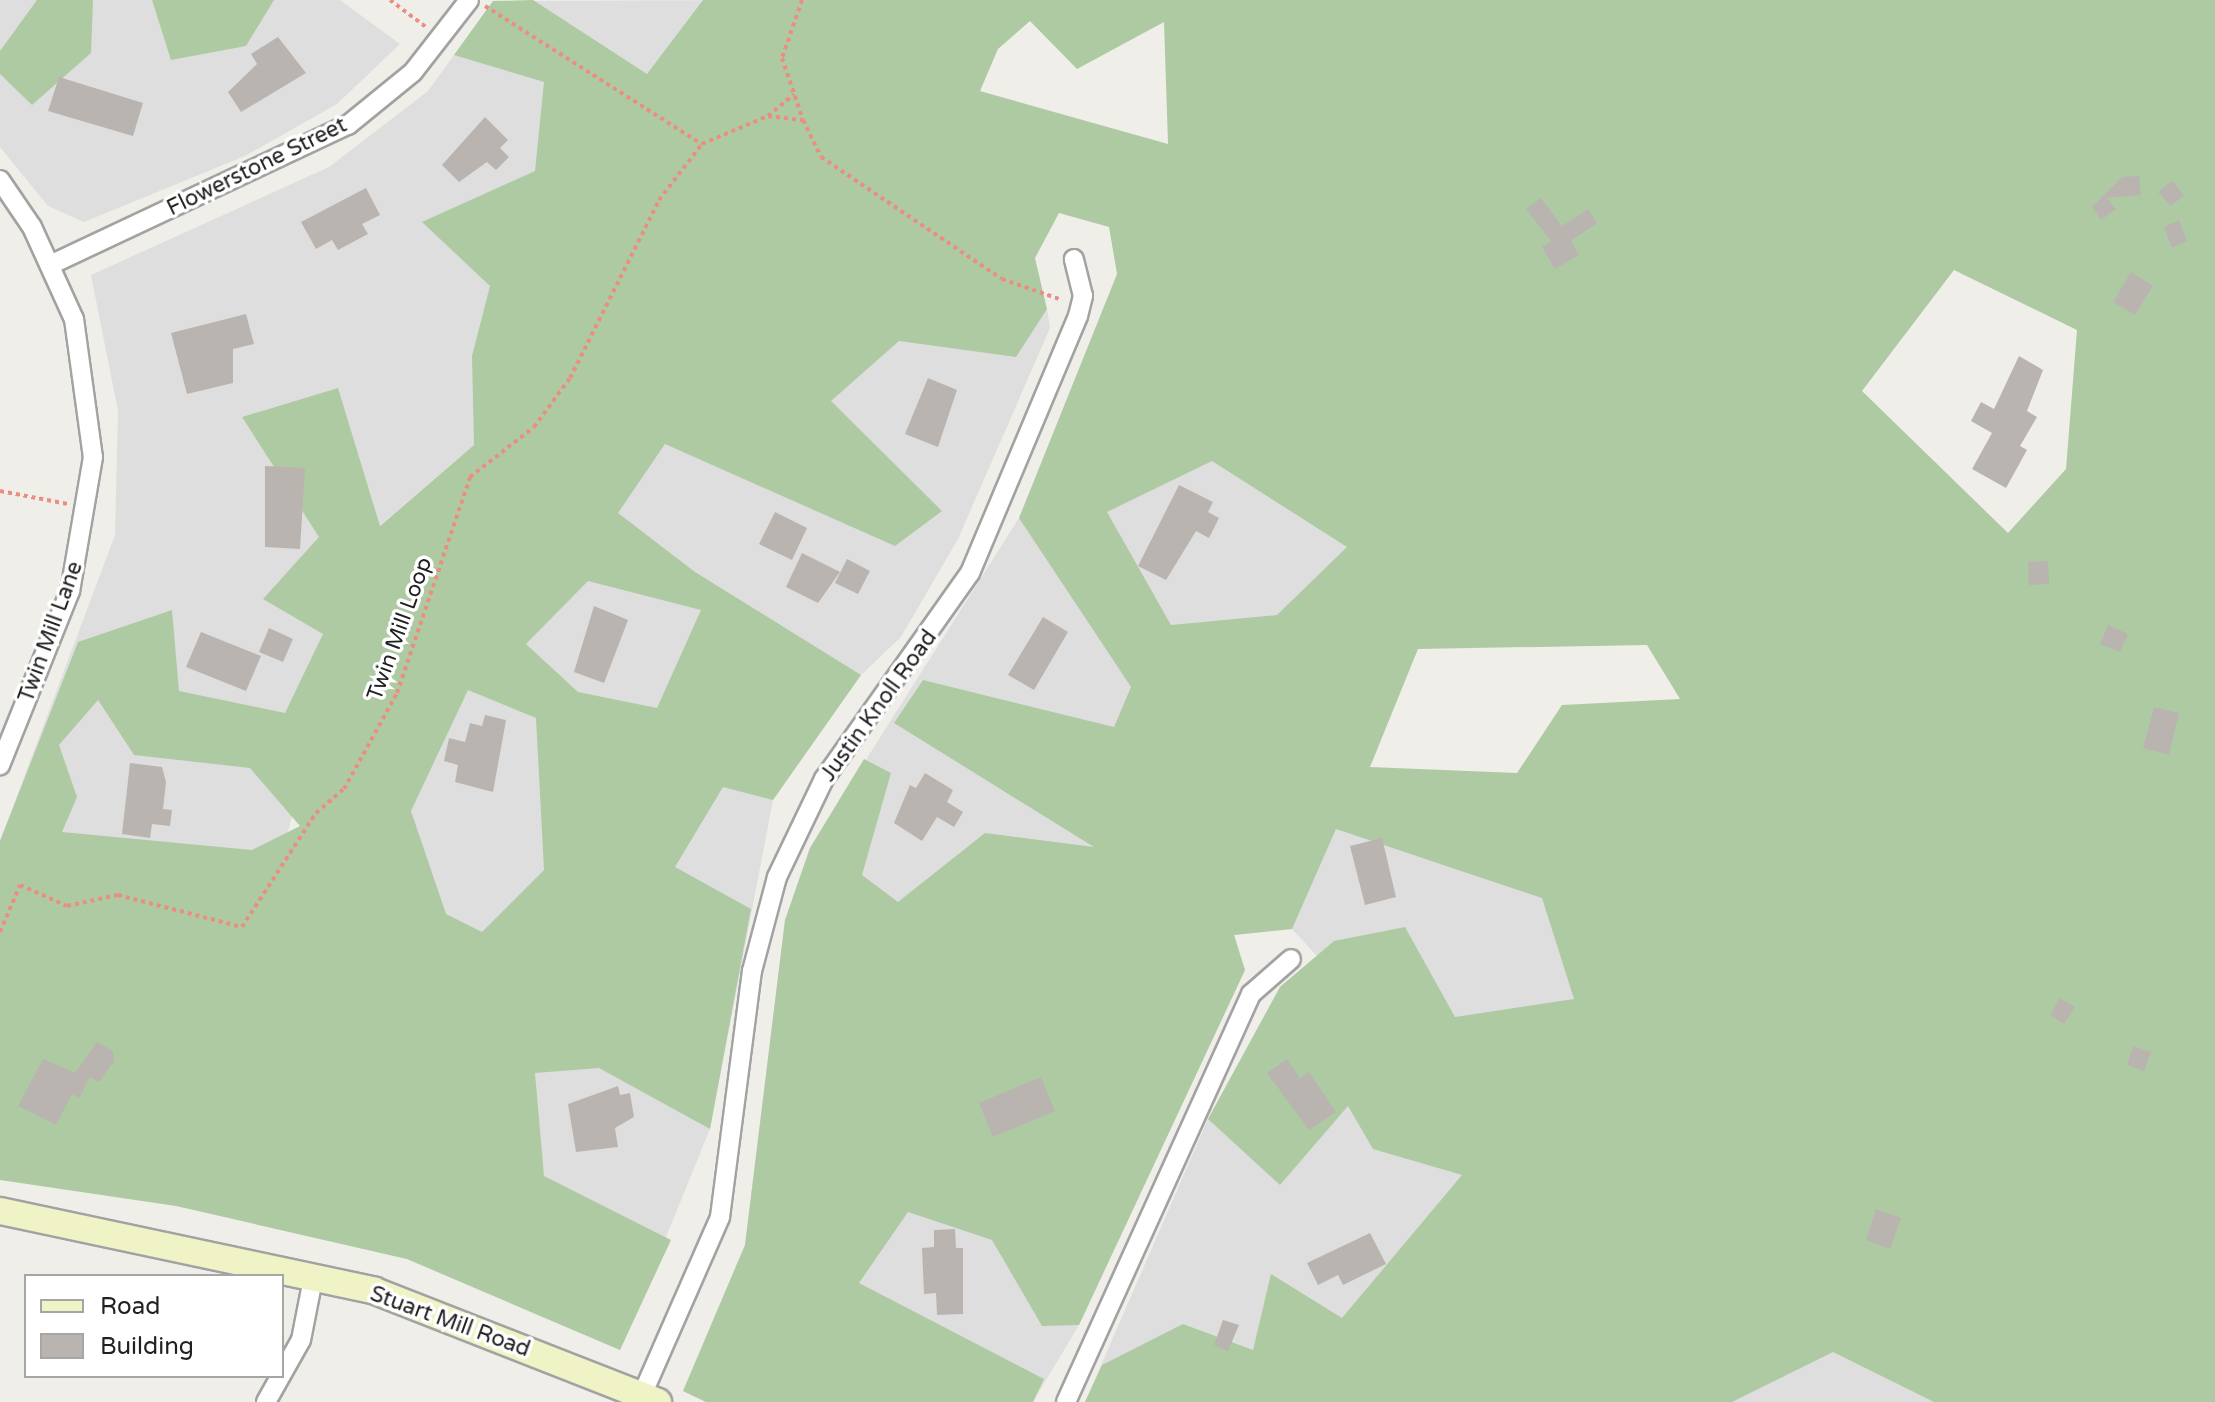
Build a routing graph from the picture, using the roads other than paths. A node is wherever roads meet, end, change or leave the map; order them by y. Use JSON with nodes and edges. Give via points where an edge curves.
{"nodes":[{"id":1,"x":469,"y":0,"type":"edge"},
{"id":2,"x":0,"y":180,"type":"edge"},
{"id":3,"x":1074,"y":259,"type":"dead end"},
{"id":4,"x":52,"y":264,"type":"junction"},
{"id":5,"x":4,"y":741,"type":"edge"},
{"id":6,"x":0,"y":765,"type":"edge"},
{"id":7,"x":1291,"y":959,"type":"dead end"},
{"id":8,"x":0,"y":1211,"type":"edge"},
{"id":9,"x":313,"y":1279,"type":"junction"},
{"id":10,"x":284,"y":1370,"type":"edge"},
{"id":11,"x":280,"y":1378,"type":"edge"},
{"id":12,"x":650,"y":1398,"type":"edge"},
{"id":13,"x":266,"y":1402,"type":"edge"},
{"id":14,"x":1066,"y":1402,"type":"edge"}],
"edges":[{"from":1,"to":4,"type":"street","name":"Flowerstone Street","via":[[442,39],[382,101],[337,131]]},
{"from":2,"to":4,"type":"street","name":"Twin Mill Lane"},
{"from":3,"to":12,"type":"street","name":"Justin Knoll Road","via":[[1083,296],[970,573],[824,779],[777,877],[748,997],[738,1123],[720,1217]]},
{"from":4,"to":5,"type":"street","name":"Twin Mill Lane","via":[[85,362],[93,457],[89,509],[70,591]]},
{"from":5,"to":6,"type":"street","name":"Twin Mill Lane"},
{"from":7,"to":14,"type":"street","via":[[1251,994]]},
{"from":8,"to":9,"type":"main road","name":"Stuart Mill Road"},
{"from":9,"to":10,"type":"street","via":[[301,1340]]},
{"from":9,"to":12,"type":"main road","name":"Stuart Mill Road","via":[[451,1318]]},
{"from":11,"to":13,"type":"street"}]}
